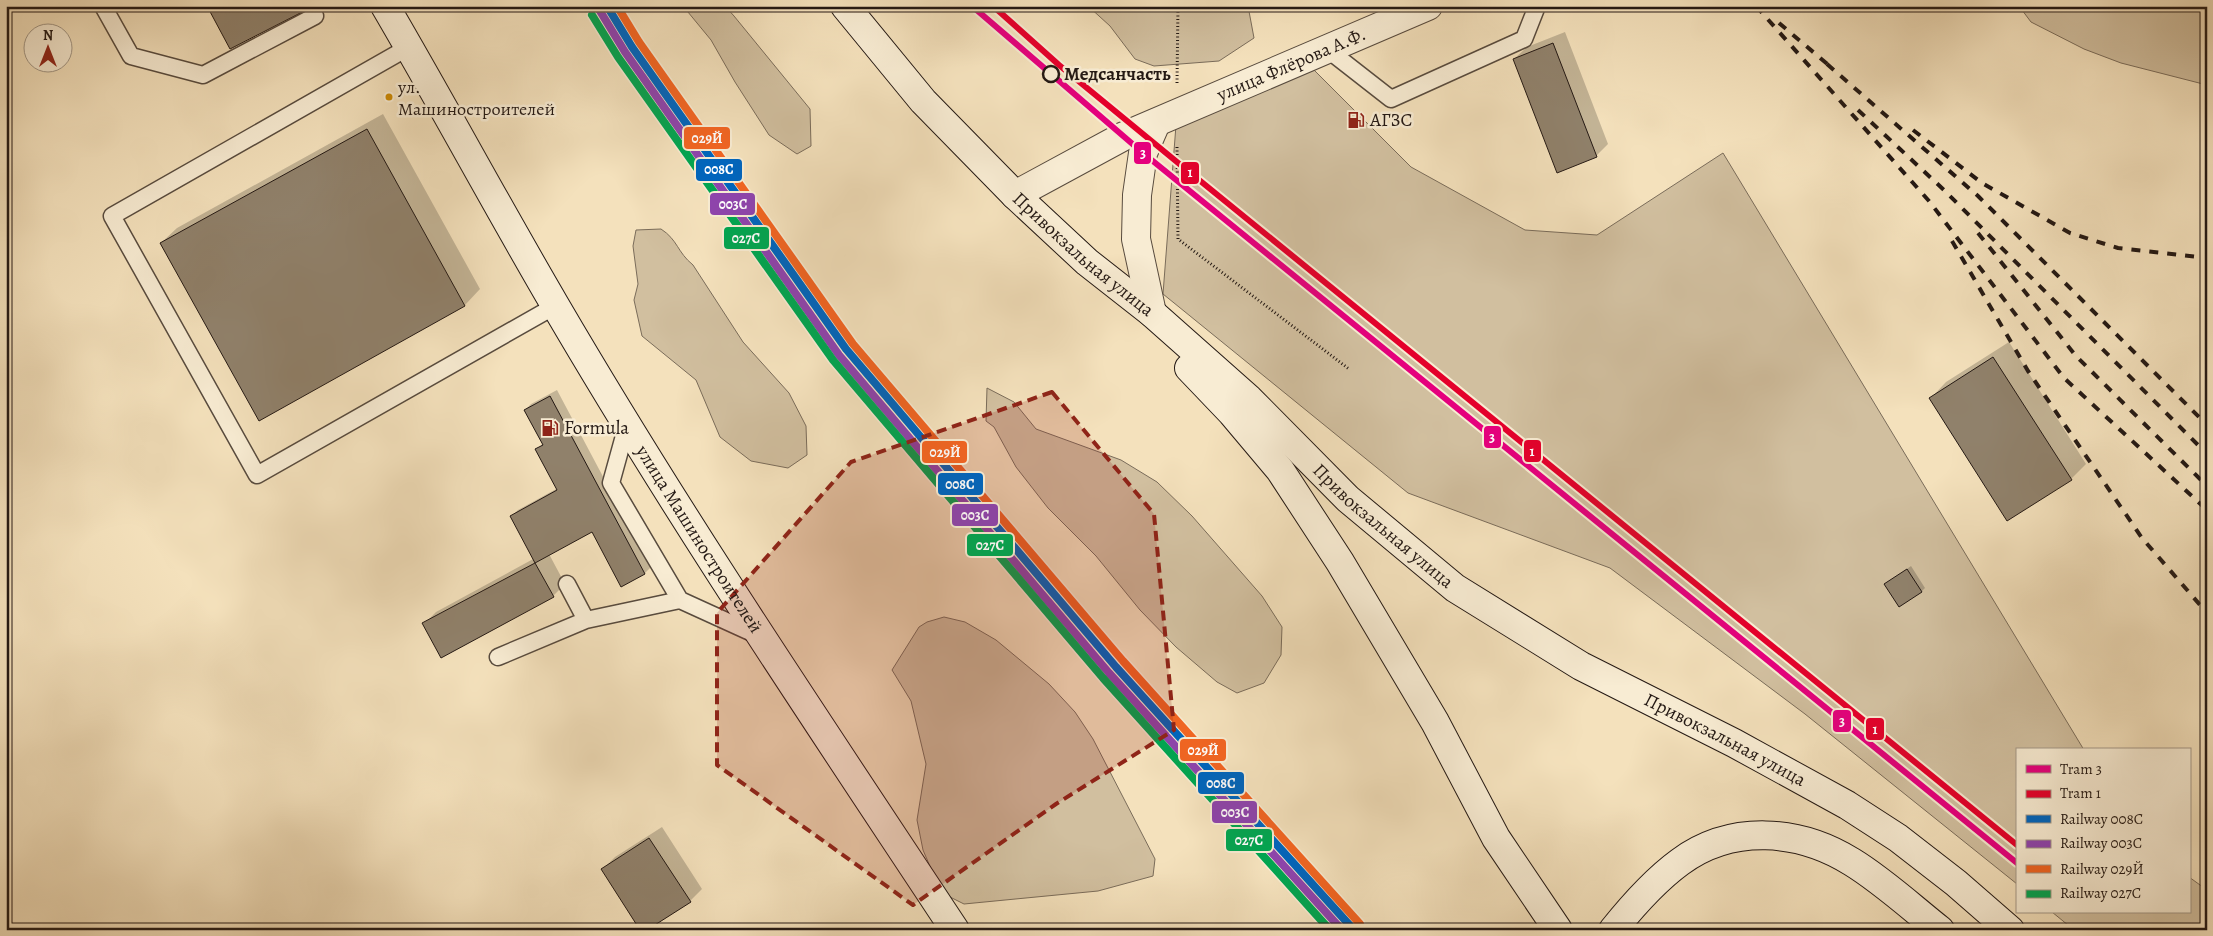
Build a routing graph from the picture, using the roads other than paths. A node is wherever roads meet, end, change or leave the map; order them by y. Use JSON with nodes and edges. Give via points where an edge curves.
{"nodes":[{"id":1,"x":103,"y":6,"type":"edge"},
{"id":2,"x":385,"y":6,"type":"edge"},
{"id":3,"x":845,"y":6,"type":"edge"},
{"id":4,"x":1428,"y":6,"type":"edge"},
{"id":5,"x":1537,"y":6,"type":"edge"},
{"id":6,"x":315,"y":16,"type":"dead end"},
{"id":7,"x":409,"y":47,"type":"junction"},
{"id":8,"x":1328,"y":49,"type":"junction"},
{"id":9,"x":1166,"y":118,"type":"junction"},
{"id":10,"x":1015,"y":195,"type":"junction"},
{"id":11,"x":1087,"y":262,"type":"junction"},
{"id":12,"x":555,"y":306,"type":"junction"},
{"id":13,"x":1152,"y":313,"type":"junction"},
{"id":14,"x":628,"y":425,"type":"junction"},
{"id":15,"x":567,"y":584,"type":"dead end"},
{"id":16,"x":680,"y":600,"type":"junction"},
{"id":17,"x":586,"y":620,"type":"junction"},
{"id":18,"x":761,"y":637,"type":"junction"},
{"id":19,"x":498,"y":658,"type":"dead end"},
{"id":20,"x":955,"y":930,"type":"edge"},
{"id":21,"x":1558,"y":930,"type":"edge"},
{"id":22,"x":1613,"y":930,"type":"edge"},
{"id":23,"x":1635,"y":930,"type":"edge"},
{"id":24,"x":1913,"y":930,"type":"edge"},
{"id":25,"x":1940,"y":930,"type":"edge"},
{"id":26,"x":2010,"y":930,"type":"edge"}],
"edges":[{"from":1,"to":6,"type":"lane","via":[[130,56],[203,75]]},
{"from":2,"to":7,"type":"main road","name":"улица Машиностроителей"},
{"from":3,"to":10,"type":"main road","name":"Привокзальная улица","via":[[923,101]]},
{"from":4,"to":8,"type":"main road","name":"улица Флёрова А.Ф."},
{"from":5,"to":8,"type":"lane","via":[[1524,39],[1391,99]]},
{"from":7,"to":12,"type":"main road","name":"улица Машиностроителей"},
{"from":7,"to":12,"type":"lane","via":[[112,216],[257,475]]},
{"from":8,"to":9,"type":"main road","name":"улица Флёрова А.Ф."},
{"from":9,"to":10,"type":"main road","name":"улица Флёрова А.Ф.","via":[[1124,136]]},
{"from":9,"to":13,"type":"main road","via":[[1143,153],[1137,195],[1136,239]]},
{"from":10,"to":11,"type":"main road","name":"Привокзальная улица"},
{"from":11,"to":13,"type":"main road","name":"Привокзальная улица"},
{"from":11,"to":21,"type":"main road","via":[[1225,406],[1280,470],[1340,562],[1435,722],[1496,838]]},
{"from":12,"to":14,"type":"main road","name":"улица Машиностроителей"},
{"from":13,"to":26,"type":"main road","name":"Привокзальная улица","via":[[1249,399],[1348,499],[1455,588],[1581,666],[1734,743],[1847,805],[1898,838]]},
{"from":14,"to":16,"type":"lane","via":[[611,483]]},
{"from":14,"to":18,"type":"main road","name":"улица Машиностроителей"},
{"from":15,"to":17,"type":"lane"},
{"from":16,"to":17,"type":"lane"},
{"from":16,"to":18,"type":"lane"},
{"from":17,"to":19,"type":"lane"},
{"from":18,"to":20,"type":"main road","name":"улица Машиностроителей"},
{"from":22,"to":25,"type":"main road","via":[[1637,901],[1681,861],[1720,842],[1774,834],[1810,842],[1852,862]]},
{"from":23,"to":24,"type":"main road","via":[[1680,883],[1708,865],[1741,854],[1772,850],[1804,857],[1843,876]]}]}
